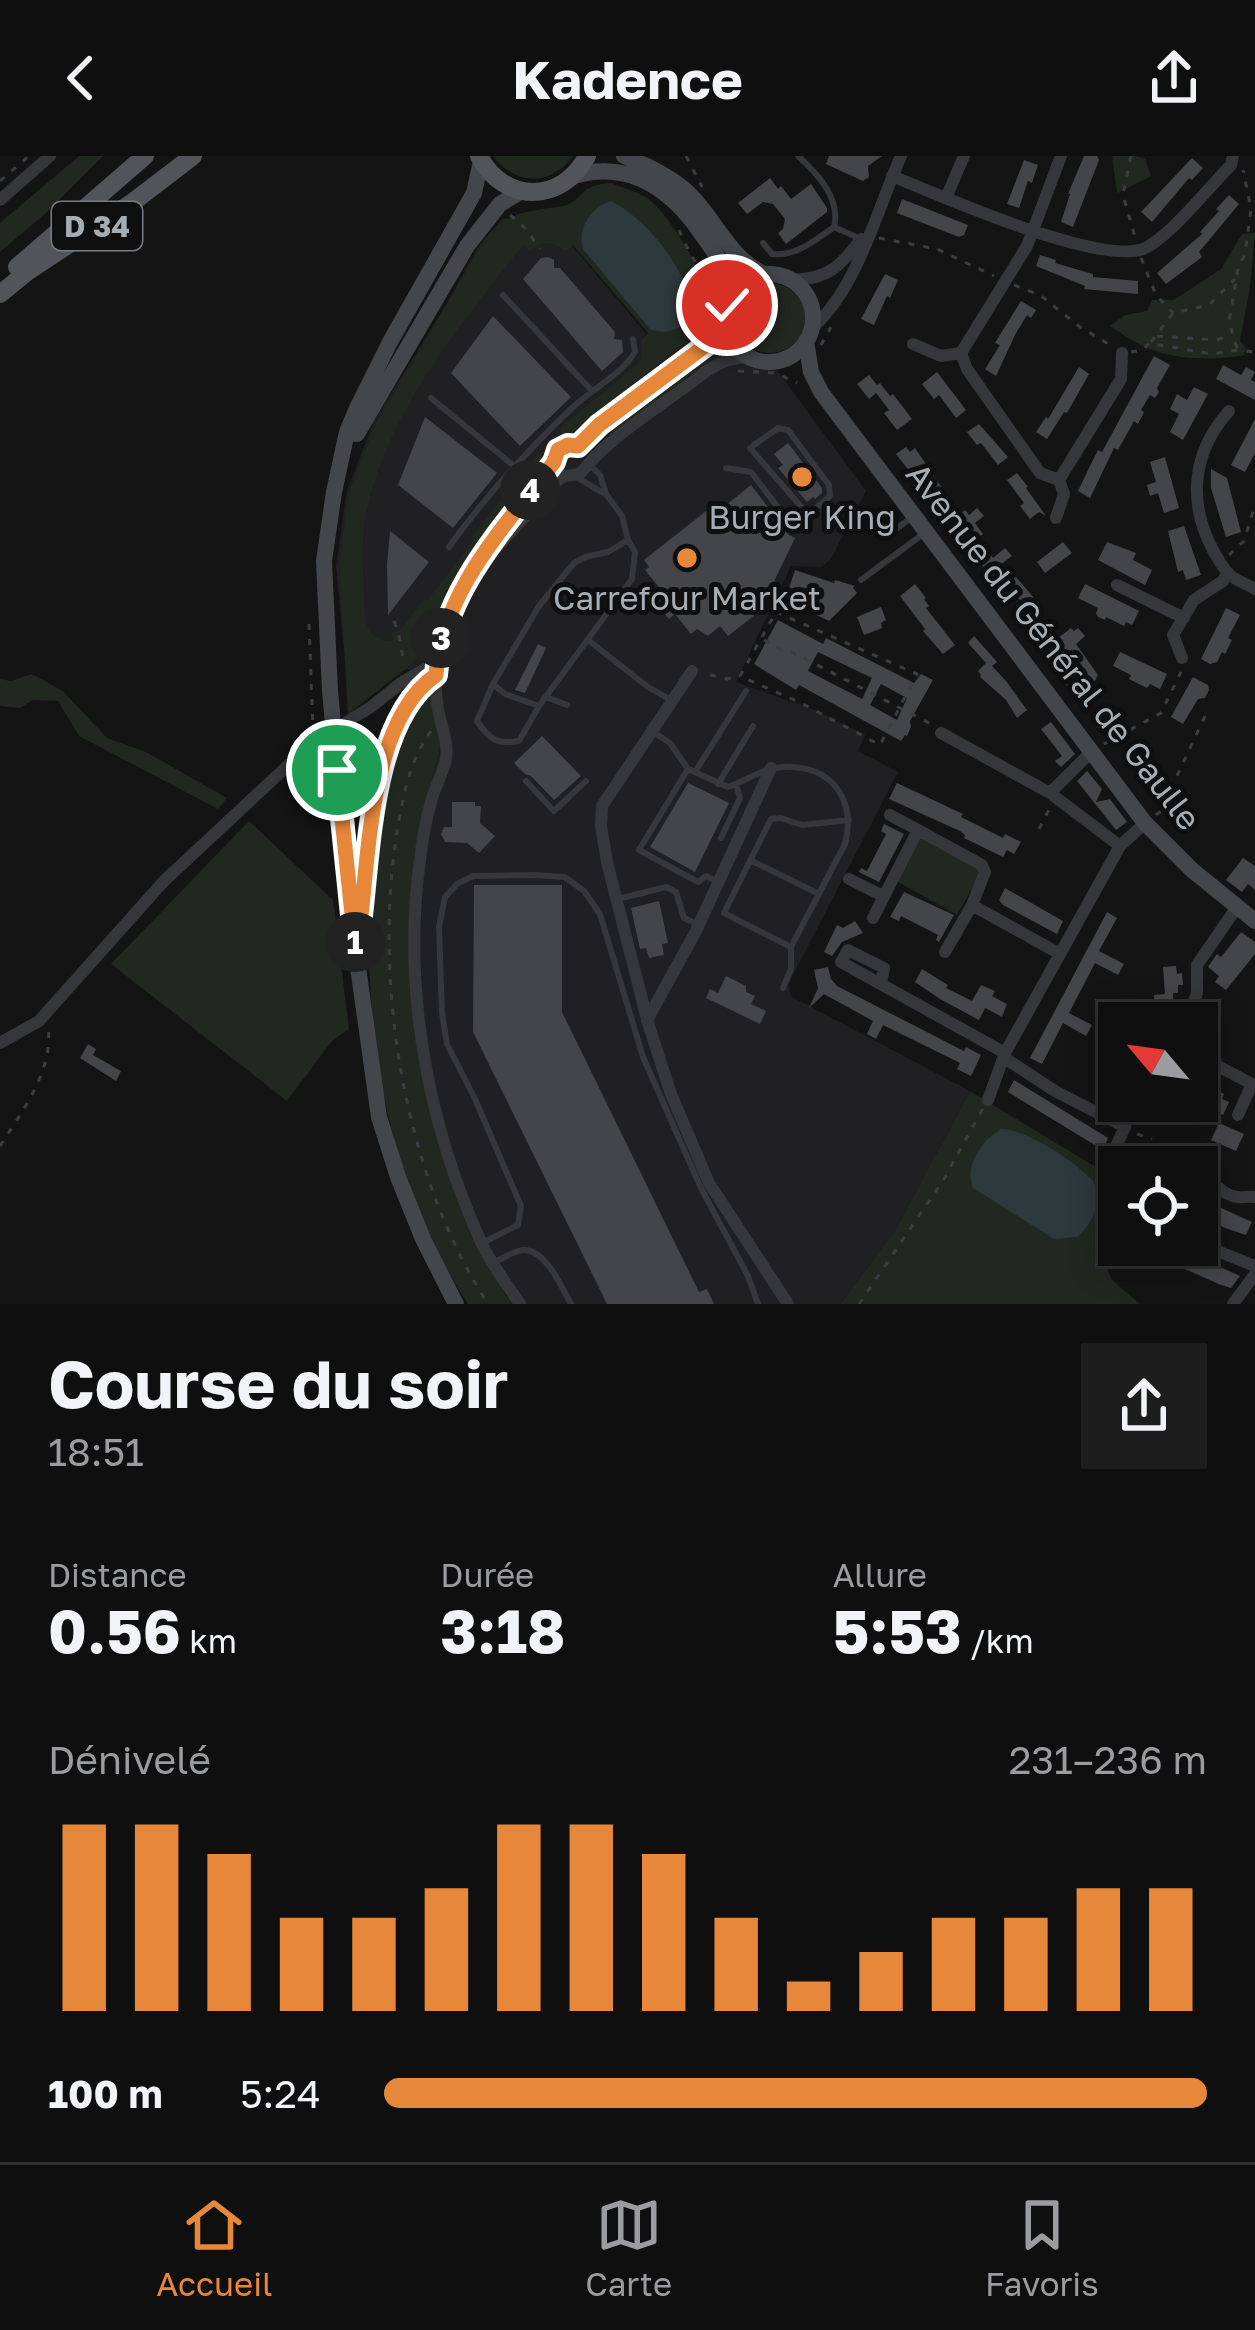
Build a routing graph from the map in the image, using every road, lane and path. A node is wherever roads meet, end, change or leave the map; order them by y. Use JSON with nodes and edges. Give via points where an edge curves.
{"nodes":[{"id":1,"x":29,"y":156,"type":"edge"},
{"id":2,"x":50,"y":156,"type":"edge"},
{"id":3,"x":126,"y":156,"type":"edge"},
{"id":4,"x":145,"y":156,"type":"edge"},
{"id":5,"x":193,"y":156,"type":"edge"},
{"id":6,"x":587,"y":156,"type":"edge"},
{"id":7,"x":624,"y":156,"type":"edge"},
{"id":8,"x":798,"y":156,"type":"edge"},
{"id":9,"x":902,"y":156,"type":"edge"},
{"id":10,"x":964,"y":156,"type":"edge"},
{"id":11,"x":1061,"y":156,"type":"edge"},
{"id":12,"x":480,"y":159,"type":"edge"},
{"id":13,"x":1232,"y":160,"type":"edge"},
{"id":14,"x":574,"y":176,"type":"junction"},
{"id":15,"x":892,"y":176,"type":"junction"},
{"id":16,"x":0,"y":181,"type":"edge"},
{"id":17,"x":522,"y":191,"type":"junction"},
{"id":18,"x":946,"y":199,"type":"junction"},
{"id":19,"x":0,"y":200,"type":"edge"},
{"id":20,"x":507,"y":212,"type":"dead end"},
{"id":21,"x":680,"y":221,"type":"dead end"},
{"id":22,"x":835,"y":227,"type":"junction"},
{"id":23,"x":1034,"y":230,"type":"junction"},
{"id":24,"x":863,"y":240,"type":"junction"},
{"id":25,"x":764,"y":243,"type":"dead end"},
{"id":26,"x":540,"y":249,"type":"dead end"},
{"id":27,"x":0,"y":272,"type":"edge"},
{"id":28,"x":764,"y":274,"type":"junction"},
{"id":29,"x":1237,"y":278,"type":"junction"},
{"id":30,"x":792,"y":280,"type":"junction"},
{"id":31,"x":0,"y":282,"type":"edge"},
{"id":32,"x":1007,"y":282,"type":"junction"},
{"id":33,"x":0,"y":294,"type":"edge"},
{"id":34,"x":502,"y":295,"type":"dead end"},
{"id":35,"x":731,"y":296,"type":"junction"},
{"id":36,"x":726,"y":324,"type":"junction"},
{"id":37,"x":704,"y":331,"type":"dead end"},
{"id":38,"x":1232,"y":334,"type":"junction"},
{"id":39,"x":809,"y":335,"type":"junction"},
{"id":40,"x":1156,"y":336,"type":"junction"},
{"id":41,"x":633,"y":339,"type":"dead end"},
{"id":42,"x":1149,"y":343,"type":"junction"},
{"id":43,"x":913,"y":344,"type":"dead end"},
{"id":44,"x":1238,"y":350,"type":"junction"},
{"id":45,"x":1255,"y":352,"type":"edge"},
{"id":46,"x":961,"y":353,"type":"junction"},
{"id":47,"x":1121,"y":353,"type":"junction"},
{"id":48,"x":748,"y":356,"type":"junction"},
{"id":49,"x":780,"y":360,"type":"junction"},
{"id":50,"x":591,"y":390,"type":"junction"},
{"id":51,"x":821,"y":392,"type":"junction"},
{"id":52,"x":430,"y":398,"type":"dead end"},
{"id":53,"x":1229,"y":410,"type":"dead end"},
{"id":54,"x":544,"y":435,"type":"junction"},
{"id":55,"x":578,"y":446,"type":"junction"},
{"id":56,"x":752,"y":447,"type":"joint"},
{"id":57,"x":556,"y":456,"type":"junction"},
{"id":58,"x":342,"y":461,"type":"junction"},
{"id":59,"x":586,"y":462,"type":"junction"},
{"id":60,"x":513,"y":465,"type":"junction"},
{"id":61,"x":726,"y":468,"type":"dead end"},
{"id":62,"x":570,"y":476,"type":"junction"},
{"id":63,"x":1059,"y":480,"type":"junction"},
{"id":64,"x":606,"y":494,"type":"junction"},
{"id":65,"x":1255,"y":505,"type":"edge"},
{"id":66,"x":867,"y":515,"type":"dead end"},
{"id":67,"x":914,"y":516,"type":"junction"},
{"id":68,"x":1056,"y":518,"type":"dead end"},
{"id":69,"x":795,"y":530,"type":"dead end"},
{"id":70,"x":926,"y":532,"type":"junction"},
{"id":71,"x":628,"y":540,"type":"junction"},
{"id":72,"x":448,"y":547,"type":"dead end"},
{"id":73,"x":1224,"y":568,"type":"junction"},
{"id":74,"x":469,"y":580,"type":"junction"},
{"id":75,"x":861,"y":580,"type":"dead end"},
{"id":76,"x":1117,"y":585,"type":"dead end"},
{"id":77,"x":1255,"y":589,"type":"edge"},
{"id":78,"x":1184,"y":618,"type":"junction"},
{"id":79,"x":394,"y":621,"type":"dead end"},
{"id":80,"x":309,"y":623,"type":"dead end"},
{"id":81,"x":761,"y":639,"type":"junction"},
{"id":82,"x":588,"y":640,"type":"junction"},
{"id":83,"x":1182,"y":658,"type":"joint"},
{"id":84,"x":692,"y":671,"type":"dead end"},
{"id":85,"x":432,"y":674,"type":"junction"},
{"id":86,"x":710,"y":675,"type":"dead end"},
{"id":87,"x":740,"y":676,"type":"junction"},
{"id":88,"x":401,"y":683,"type":"junction"},
{"id":89,"x":493,"y":684,"type":"junction"},
{"id":90,"x":746,"y":691,"type":"dead end"},
{"id":91,"x":546,"y":698,"type":"junction"},
{"id":92,"x":671,"y":700,"type":"junction"},
{"id":93,"x":567,"y":705,"type":"dead end"},
{"id":94,"x":539,"y":706,"type":"junction"},
{"id":95,"x":899,"y":708,"type":"junction"},
{"id":96,"x":1208,"y":712,"type":"dead end"},
{"id":97,"x":754,"y":726,"type":"dead end"},
{"id":98,"x":651,"y":731,"type":"junction"},
{"id":99,"x":941,"y":734,"type":"joint"},
{"id":100,"x":312,"y":743,"type":"junction"},
{"id":101,"x":1092,"y":751,"type":"junction"},
{"id":102,"x":771,"y":768,"type":"junction"},
{"id":103,"x":691,"y":770,"type":"junction"},
{"id":104,"x":526,"y":781,"type":"dead end"},
{"id":105,"x":586,"y":781,"type":"dead end"},
{"id":106,"x":718,"y":784,"type":"junction"},
{"id":107,"x":736,"y":784,"type":"junction"},
{"id":108,"x":1052,"y":799,"type":"junction"},
{"id":109,"x":890,"y":815,"type":"dead end"},
{"id":110,"x":849,"y":820,"type":"junction"},
{"id":111,"x":1145,"y":823,"type":"junction"},
{"id":112,"x":1039,"y":829,"type":"dead end"},
{"id":113,"x":918,"y":830,"type":"junction"},
{"id":114,"x":721,"y":838,"type":"dead end"},
{"id":115,"x":1120,"y":846,"type":"junction"},
{"id":116,"x":750,"y":860,"type":"junction"},
{"id":117,"x":849,"y":879,"type":"dead end"},
{"id":118,"x":718,"y":882,"type":"junction"},
{"id":119,"x":819,"y":894,"type":"junction"},
{"id":120,"x":883,"y":896,"type":"junction"},
{"id":121,"x":616,"y":899,"type":"junction"},
{"id":122,"x":972,"y":904,"type":"junction"},
{"id":123,"x":1237,"y":907,"type":"junction"},
{"id":124,"x":873,"y":918,"type":"dead end"},
{"id":125,"x":1255,"y":921,"type":"edge"},
{"id":126,"x":699,"y":925,"type":"junction"},
{"id":127,"x":791,"y":947,"type":"junction"},
{"id":128,"x":945,"y":952,"type":"dead end"},
{"id":129,"x":356,"y":953,"type":"junction"},
{"id":130,"x":1060,"y":954,"type":"junction"},
{"id":131,"x":881,"y":983,"type":"dead end"},
{"id":132,"x":783,"y":988,"type":"dead end"},
{"id":133,"x":1194,"y":1002,"type":"edge"},
{"id":134,"x":46,"y":1014,"type":"junction"},
{"id":135,"x":647,"y":1020,"type":"junction"},
{"id":136,"x":0,"y":1043,"type":"edge"},
{"id":137,"x":1004,"y":1053,"type":"junction"},
{"id":138,"x":1218,"y":1066,"type":"edge"},
{"id":139,"x":988,"y":1100,"type":"joint"},
{"id":140,"x":1238,"y":1115,"type":"dead end"},
{"id":141,"x":1138,"y":1134,"type":"dead end"},
{"id":142,"x":0,"y":1145,"type":"edge"},
{"id":143,"x":1116,"y":1146,"type":"edge"},
{"id":144,"x":1156,"y":1146,"type":"edge"},
{"id":145,"x":1218,"y":1187,"type":"edge"},
{"id":146,"x":1255,"y":1197,"type":"edge"},
{"id":147,"x":482,"y":1243,"type":"junction"},
{"id":148,"x":1218,"y":1253,"type":"edge"},
{"id":149,"x":493,"y":1263,"type":"junction"},
{"id":150,"x":1255,"y":1270,"type":"edge"},
{"id":151,"x":456,"y":1304,"type":"edge"},
{"id":152,"x":520,"y":1304,"type":"edge"},
{"id":153,"x":572,"y":1304,"type":"edge"},
{"id":154,"x":758,"y":1304,"type":"edge"},
{"id":155,"x":788,"y":1304,"type":"edge"},
{"id":156,"x":859,"y":1304,"type":"edge"},
{"id":157,"x":1233,"y":1304,"type":"edge"}],
"edges":[{"from":1,"to":16,"type":"path"},
{"from":2,"to":19,"type":"street"},
{"from":3,"to":27,"type":"main road"},
{"from":4,"to":31,"type":"main road","number":"D 34"},
{"from":5,"to":33,"type":"main road","number":"D 34"},
{"from":6,"to":14,"type":"main road"},
{"from":7,"to":28,"type":"main road","via":[[685,190],[734,254]]},
{"from":8,"to":22,"type":"lane","via":[[834,199]]},
{"from":9,"to":15,"type":"street"},
{"from":10,"to":18,"type":"street"},
{"from":11,"to":23,"type":"street"},
{"from":12,"to":17,"type":"main road","via":[[498,181]]},
{"from":12,"to":58,"type":"main road","via":[[474,193],[357,408]]},
{"from":13,"to":23,"type":"street","via":[[1144,248],[1101,250]]},
{"from":13,"to":29,"type":"path","via":[[1244,170],[1251,209]]},
{"from":14,"to":17,"type":"main road","via":[[550,190]]},
{"from":14,"to":35,"type":"main road","via":[[619,172],[668,195],[717,255]]},
{"from":15,"to":18,"type":"street"},
{"from":15,"to":24,"type":"street"},
{"from":17,"to":58,"type":"main road","via":[[500,204],[466,246]]},
{"from":18,"to":23,"type":"street"},
{"from":20,"to":26,"type":"path"},
{"from":21,"to":37,"type":"path","via":[[710,300]]},
{"from":22,"to":24,"type":"lane"},
{"from":22,"to":25,"type":"lane","via":[[785,255]]},
{"from":23,"to":32,"type":"street"},
{"from":24,"to":30,"type":"street","via":[[821,278]]},
{"from":24,"to":32,"type":"path","via":[[937,249]]},
{"from":24,"to":39,"type":"street","via":[[832,307]]},
{"from":28,"to":30,"type":"main road"},
{"from":28,"to":35,"type":"main road"},
{"from":29,"to":38,"type":"path"},
{"from":29,"to":40,"type":"path","via":[[1209,305],[1172,313]]},
{"from":30,"to":39,"type":"main road","via":[[809,301]]},
{"from":32,"to":46,"type":"street"},
{"from":32,"to":47,"type":"path","via":[[1040,295]]},
{"from":34,"to":50,"type":"lane"},
{"from":35,"to":36,"type":"main road"},
{"from":36,"to":48,"type":"main road"},
{"from":36,"to":55,"type":"street"},
{"from":38,"to":40,"type":"path"},
{"from":38,"to":44,"type":"path"},
{"from":39,"to":49,"type":"main road"},
{"from":39,"to":51,"type":"main road","name":"Avenue du Général de Gaulle"},
{"from":40,"to":42,"type":"path"},
{"from":41,"to":50,"type":"lane","via":[[628,362]]},
{"from":42,"to":44,"type":"path","via":[[1211,354]]},
{"from":42,"to":47,"type":"path","via":[[1143,352]]},
{"from":43,"to":46,"type":"street","via":[[940,356]]},
{"from":44,"to":45,"type":"path"},
{"from":46,"to":63,"type":"street","via":[[1040,473]]},
{"from":47,"to":63,"type":"street","via":[[1121,379]]},
{"from":48,"to":49,"type":"main road"},
{"from":48,"to":59,"type":"street","via":[[708,370]]},
{"from":49,"to":51,"type":"main road","name":"Avenue du Général de Gaulle"},
{"from":50,"to":54,"type":"lane"},
{"from":51,"to":67,"type":"main road","name":"Avenue du Général de Gaulle"},
{"from":52,"to":60,"type":"lane"},
{"from":53,"to":73,"type":"street","via":[[1212,430],[1197,477],[1204,534]]},
{"from":54,"to":57,"type":"lane"},
{"from":54,"to":60,"type":"lane"},
{"from":55,"to":57,"type":"street"},
{"from":55,"to":59,"type":"street"},
{"from":56,"to":56,"type":"lane","via":[[804,510],[830,496],[788,430],[778,428]]},
{"from":57,"to":62,"type":"street","via":[[557,471]]},
{"from":57,"to":74,"type":"street"},
{"from":58,"to":129,"type":"main road","bridge":true,"via":[[324,561]]},
{"from":59,"to":62,"type":"street"},
{"from":59,"to":64,"type":"lane"},
{"from":60,"to":72,"type":"lane"},
{"from":61,"to":69,"type":"lane","via":[[751,472]]},
{"from":62,"to":64,"type":"lane"},
{"from":62,"to":74,"type":"street","via":[[547,489]]},
{"from":63,"to":68,"type":"street","via":[[1064,494]]},
{"from":64,"to":71,"type":"lane"},
{"from":65,"to":73,"type":"path","via":[[1244,541]]},
{"from":66,"to":67,"type":"lane","via":[[885,537]]},
{"from":67,"to":70,"type":"main road","name":"Avenue du Général de Gaulle"},
{"from":70,"to":75,"type":"lane"},
{"from":70,"to":101,"type":"main road","name":"Avenue du Général de Gaulle"},
{"from":71,"to":82,"type":"lane","via":[[632,580]]},
{"from":71,"to":89,"type":"lane","via":[[574,563]]},
{"from":73,"to":77,"type":"street"},
{"from":73,"to":78,"type":"street","via":[[1223,580]]},
{"from":74,"to":85,"type":"street","via":[[447,619]]},
{"from":76,"to":78,"type":"street"},
{"from":78,"to":83,"type":"street","via":[[1173,635]]},
{"from":79,"to":88,"type":"path","via":[[406,667]]},
{"from":80,"to":100,"type":"path"},
{"from":81,"to":87,"type":"path"},
{"from":81,"to":95,"type":"path"},
{"from":81,"to":95,"type":"path","via":[[776,612],[917,674]]},
{"from":82,"to":91,"type":"lane"},
{"from":82,"to":92,"type":"lane"},
{"from":83,"to":101,"type":"path","via":[[1161,713]]},
{"from":84,"to":92,"type":"street"},
{"from":85,"to":88,"type":"street"},
{"from":85,"to":88,"type":"street"},
{"from":85,"to":129,"type":"main road","via":[[400,717],[383,766]]},
{"from":85,"to":147,"type":"street","via":[[446,746],[420,861],[418,1014],[446,1149]]},
{"from":86,"to":87,"type":"path"},
{"from":87,"to":95,"type":"path","via":[[880,745]]},
{"from":88,"to":100,"type":"street"},
{"from":89,"to":94,"type":"lane"},
{"from":89,"to":94,"type":"lane","via":[[477,722],[502,744],[519,741]]},
{"from":90,"to":103,"type":"lane"},
{"from":91,"to":93,"type":"lane"},
{"from":91,"to":94,"type":"lane"},
{"from":92,"to":98,"type":"street"},
{"from":95,"to":99,"type":"path"},
{"from":96,"to":111,"type":"path","via":[[1160,812]]},
{"from":97,"to":106,"type":"lane"},
{"from":98,"to":103,"type":"lane"},
{"from":98,"to":121,"type":"street","via":[[602,806]]},
{"from":99,"to":108,"type":"street"},
{"from":100,"to":134,"type":"street","via":[[164,881]]},
{"from":101,"to":108,"type":"street"},
{"from":101,"to":111,"type":"main road","name":"Avenue du Général de Gaulle"},
{"from":102,"to":107,"type":"lane"},
{"from":102,"to":110,"type":"lane","via":[[805,769],[833,782]]},
{"from":102,"to":118,"type":"street"},
{"from":103,"to":106,"type":"lane"},
{"from":103,"to":118,"type":"lane","via":[[639,850],[698,882]]},
{"from":104,"to":105,"type":"lane","via":[[554,811]]},
{"from":106,"to":107,"type":"lane"},
{"from":107,"to":114,"type":"lane","via":[[740,798]]},
{"from":108,"to":112,"type":"path"},
{"from":108,"to":115,"type":"street"},
{"from":109,"to":113,"type":"street"},
{"from":110,"to":116,"type":"lane","via":[[771,819]]},
{"from":110,"to":119,"type":"lane"},
{"from":111,"to":115,"type":"street"},
{"from":111,"to":123,"type":"main road","name":"Avenue du Général de Gaulle"},
{"from":113,"to":120,"type":"street"},
{"from":113,"to":122,"type":"street","via":[[982,865]]},
{"from":115,"to":130,"type":"street"},
{"from":116,"to":119,"type":"lane"},
{"from":116,"to":127,"type":"lane","via":[[724,914]]},
{"from":117,"to":120,"type":"street"},
{"from":118,"to":126,"type":"street"},
{"from":119,"to":127,"type":"lane"},
{"from":120,"to":124,"type":"street"},
{"from":121,"to":126,"type":"lane","via":[[666,887],[676,892],[684,918]]},
{"from":121,"to":135,"type":"street"},
{"from":122,"to":128,"type":"street"},
{"from":122,"to":130,"type":"street"},
{"from":123,"to":125,"type":"main road","name":"Avenue du Général de Gaulle"},
{"from":123,"to":133,"type":"street","via":[[1197,965]]},
{"from":126,"to":135,"type":"street"},
{"from":127,"to":132,"type":"lane"},
{"from":129,"to":151,"type":"main road","via":[[379,1117]]},
{"from":130,"to":137,"type":"street"},
{"from":131,"to":137,"type":"street"},
{"from":134,"to":136,"type":"street"},
{"from":134,"to":142,"type":"path","via":[[48,1057]]},
{"from":135,"to":155,"type":"street","via":[[710,1184]]},
{"from":137,"to":139,"type":"street"},
{"from":137,"to":143,"type":"street","via":[[1125,1127]]},
{"from":138,"to":140,"type":"street","via":[[1252,1084]]},
{"from":139,"to":156,"type":"path"},
{"from":141,"to":144,"type":"path"},
{"from":145,"to":146,"type":"street"},
{"from":147,"to":149,"type":"street"},
{"from":147,"to":154,"type":"lane","via":[[518,1225],[521,1206],[447,1045],[439,927],[445,897],[473,876],[565,878],[600,914],[643,1057]]},
{"from":148,"to":150,"type":"street"},
{"from":149,"to":152,"type":"street"},
{"from":149,"to":153,"type":"lane","via":[[523,1250],[534,1254]]},
{"from":150,"to":157,"type":"street"}]}
